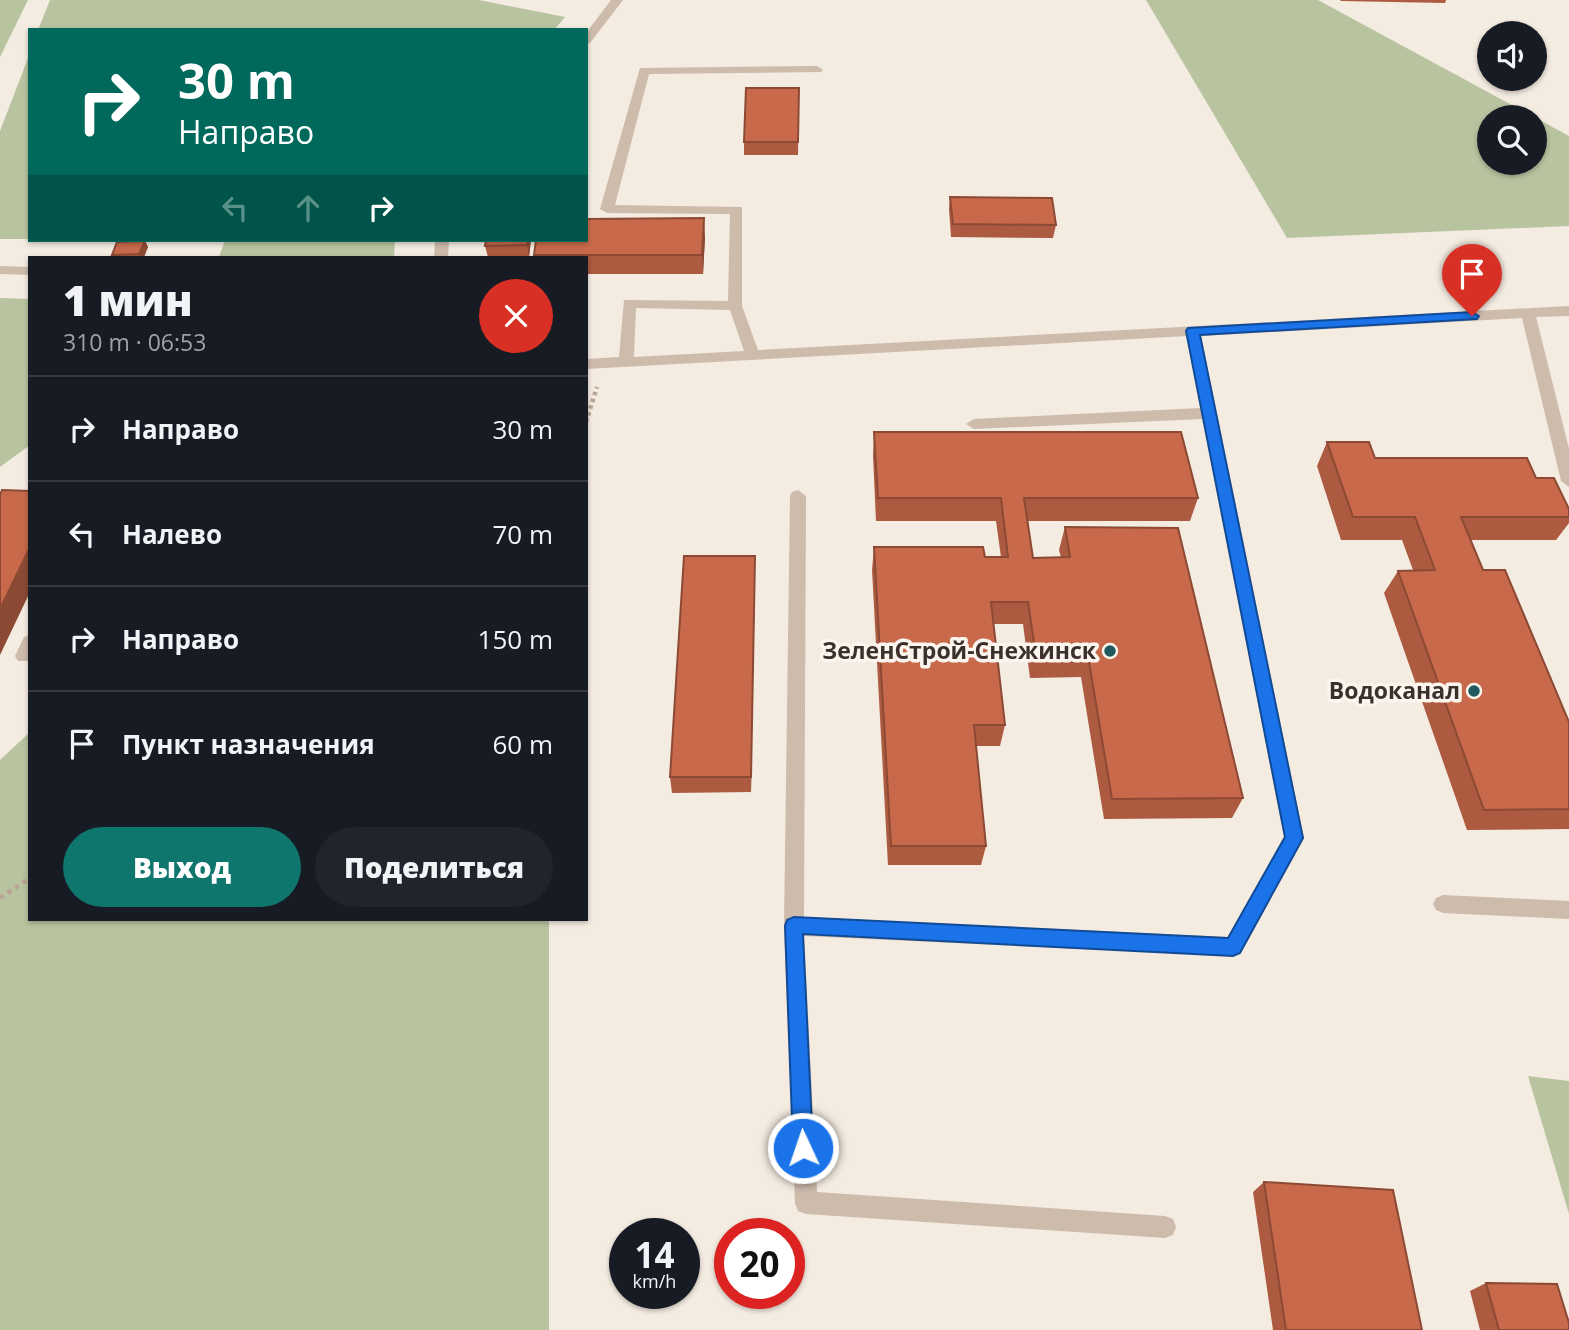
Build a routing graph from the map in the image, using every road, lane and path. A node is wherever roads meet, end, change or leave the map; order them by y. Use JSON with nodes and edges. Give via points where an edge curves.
{"nodes":[{"id":1,"x":617,"y":0,"type":"edge"},
{"id":2,"x":588,"y":38,"type":"edge"},
{"id":3,"x":817,"y":70,"type":"dead end"},
{"id":4,"x":0,"y":270,"type":"edge"},
{"id":5,"x":28,"y":271,"type":"edge"},
{"id":6,"x":735,"y":306,"type":"junction"},
{"id":7,"x":1569,"y":311,"type":"edge"},
{"id":8,"x":1528,"y":313,"type":"junction"},
{"id":9,"x":1193,"y":331,"type":"junction"},
{"id":10,"x":753,"y":355,"type":"junction"},
{"id":11,"x":626,"y":362,"type":"junction"},
{"id":12,"x":604,"y":363,"type":"junction"},
{"id":13,"x":588,"y":364,"type":"edge"},
{"id":14,"x":1209,"y":413,"type":"junction"},
{"id":15,"x":588,"y":415,"type":"edge"},
{"id":16,"x":974,"y":424,"type":"dead end"},
{"id":17,"x":1569,"y":481,"type":"edge"},
{"id":18,"x":798,"y":496,"type":"dead end"},
{"id":19,"x":28,"y":879,"type":"edge"},
{"id":20,"x":0,"y":898,"type":"edge"},
{"id":21,"x":1443,"y":904,"type":"dead end"},
{"id":22,"x":1569,"y":910,"type":"edge"},
{"id":23,"x":794,"y":926,"type":"junction"},
{"id":24,"x":1165,"y":1227,"type":"dead end"}],
"edges":[{"from":1,"to":2,"type":"lane"},
{"from":3,"to":6,"type":"lane","via":[[644,70],[607,209],[737,210]]},
{"from":4,"to":5,"type":"lane"},
{"from":6,"to":10,"type":"lane"},
{"from":6,"to":11,"type":"lane","via":[[629,303]]},
{"from":7,"to":8,"type":"lane"},
{"from":8,"to":9,"type":"lane"},
{"from":8,"to":17,"type":"lane"},
{"from":9,"to":10,"type":"lane"},
{"from":9,"to":14,"type":"lane"},
{"from":10,"to":11,"type":"lane"},
{"from":11,"to":12,"type":"lane"},
{"from":12,"to":13,"type":"lane"},
{"from":12,"to":15,"type":"path"},
{"from":14,"to":16,"type":"lane"},
{"from":14,"to":23,"type":"lane","via":[[1294,838],[1233,947]]},
{"from":18,"to":23,"type":"lane"},
{"from":19,"to":20,"type":"path"},
{"from":21,"to":22,"type":"lane"},
{"from":23,"to":24,"type":"lane","via":[[806,1203]]}]}
